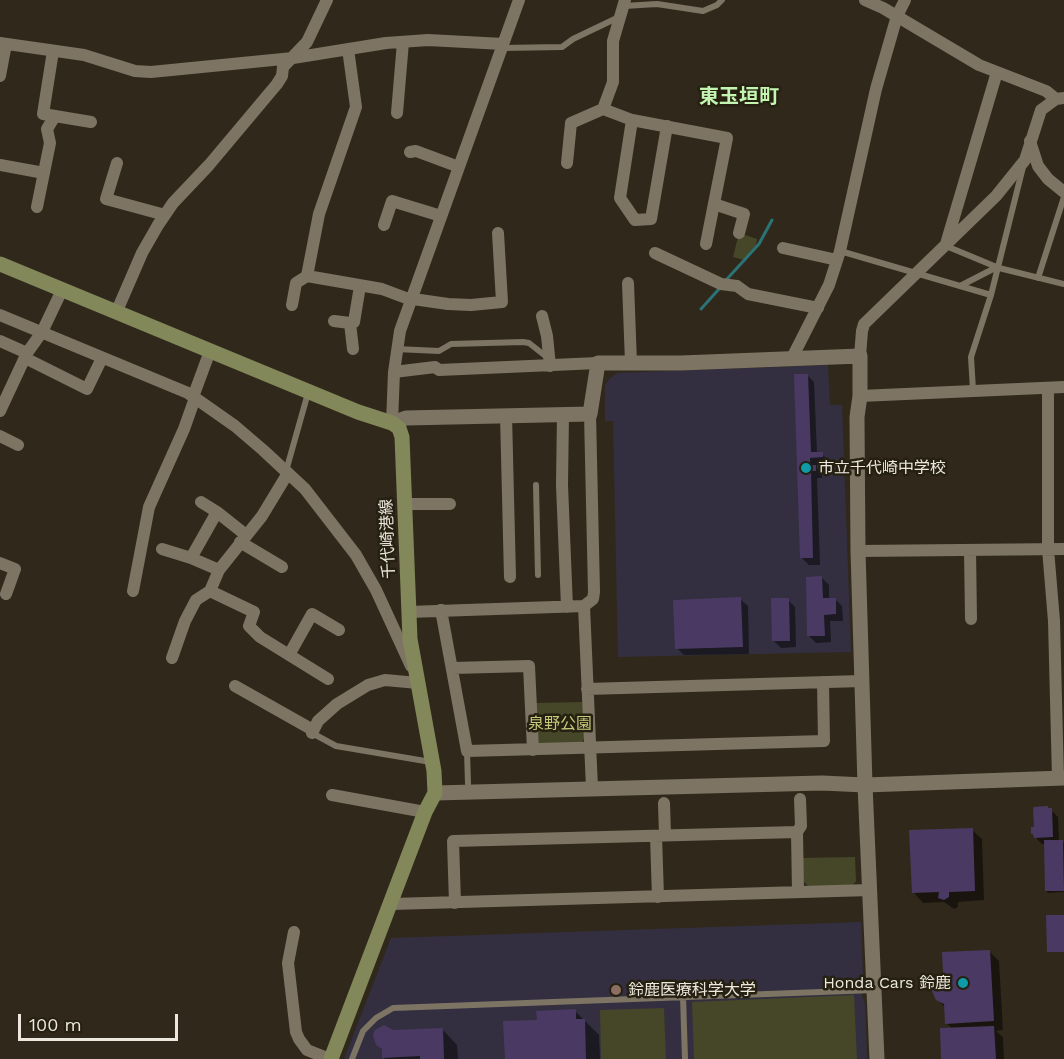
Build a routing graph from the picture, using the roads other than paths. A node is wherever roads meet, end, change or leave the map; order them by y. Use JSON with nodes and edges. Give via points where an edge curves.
{"nodes":[{"id":1,"x":327,"y":0,"type":"edge"},
{"id":2,"x":519,"y":0,"type":"edge"},
{"id":3,"x":722,"y":0,"type":"edge"},
{"id":4,"x":865,"y":0,"type":"edge"},
{"id":5,"x":905,"y":0,"type":"edge"},
{"id":6,"x":624,"y":7,"type":"edge"},
{"id":7,"x":897,"y":16,"type":"junction"},
{"id":8,"x":403,"y":42,"type":"junction"},
{"id":9,"x":3,"y":44,"type":"edge"},
{"id":10,"x":503,"y":46,"type":"junction"},
{"id":11,"x":348,"y":49,"type":"junction"},
{"id":12,"x":53,"y":51,"type":"junction"},
{"id":13,"x":293,"y":58,"type":"junction"},
{"id":14,"x":997,"y":72,"type":"junction"},
{"id":15,"x":0,"y":76,"type":"edge"},
{"id":16,"x":1060,"y":99,"type":"edge"},
{"id":17,"x":603,"y":110,"type":"junction"},
{"id":18,"x":397,"y":114,"type":"dead end"},
{"id":19,"x":55,"y":116,"type":"junction"},
{"id":20,"x":632,"y":120,"type":"junction"},
{"id":21,"x":91,"y":122,"type":"dead end"},
{"id":22,"x":667,"y":126,"type":"junction"},
{"id":23,"x":1030,"y":140,"type":"junction"},
{"id":24,"x":410,"y":152,"type":"dead end"},
{"id":25,"x":1024,"y":160,"type":"junction"},
{"id":26,"x":117,"y":163,"type":"dead end"},
{"id":27,"x":567,"y":163,"type":"dead end"},
{"id":28,"x":0,"y":165,"type":"edge"},
{"id":29,"x":459,"y":167,"type":"junction"},
{"id":30,"x":44,"y":173,"type":"junction"},
{"id":31,"x":1064,"y":192,"type":"edge"},
{"id":32,"x":1064,"y":197,"type":"edge"},
{"id":33,"x":714,"y":204,"type":"junction"},
{"id":34,"x":37,"y":207,"type":"dead end"},
{"id":35,"x":165,"y":215,"type":"junction"},
{"id":36,"x":441,"y":216,"type":"junction"},
{"id":37,"x":384,"y":225,"type":"dead end"},
{"id":38,"x":498,"y":232,"type":"dead end"},
{"id":39,"x":740,"y":232,"type":"dead end"},
{"id":40,"x":706,"y":244,"type":"dead end"},
{"id":41,"x":945,"y":246,"type":"junction"},
{"id":42,"x":783,"y":248,"type":"dead end"},
{"id":43,"x":655,"y":253,"type":"dead end"},
{"id":44,"x":839,"y":256,"type":"junction"},
{"id":45,"x":0,"y":264,"type":"edge"},
{"id":46,"x":998,"y":267,"type":"junction"},
{"id":47,"x":916,"y":273,"type":"junction"},
{"id":48,"x":306,"y":276,"type":"junction"},
{"id":49,"x":1038,"y":278,"type":"junction"},
{"id":50,"x":628,"y":283,"type":"dead end"},
{"id":51,"x":1064,"y":284,"type":"edge"},
{"id":52,"x":360,"y":286,"type":"junction"},
{"id":53,"x":960,"y":286,"type":"junction"},
{"id":54,"x":62,"y":290,"type":"junction"},
{"id":55,"x":991,"y":295,"type":"junction"},
{"id":56,"x":412,"y":298,"type":"junction"},
{"id":57,"x":292,"y":304,"type":"dead end"},
{"id":58,"x":818,"y":308,"type":"junction"},
{"id":59,"x":116,"y":313,"type":"junction"},
{"id":60,"x":0,"y":315,"type":"edge"},
{"id":61,"x":542,"y":316,"type":"dead end"},
{"id":62,"x":334,"y":321,"type":"dead end"},
{"id":63,"x":350,"y":323,"type":"junction"},
{"id":64,"x":42,"y":332,"type":"junction"},
{"id":65,"x":0,"y":342,"type":"edge"},
{"id":66,"x":396,"y":349,"type":"junction"},
{"id":67,"x":353,"y":350,"type":"dead end"},
{"id":68,"x":210,"y":351,"type":"junction"},
{"id":69,"x":26,"y":356,"type":"junction"},
{"id":70,"x":860,"y":356,"type":"junction"},
{"id":71,"x":102,"y":358,"type":"junction"},
{"id":72,"x":792,"y":358,"type":"junction"},
{"id":73,"x":549,"y":362,"type":"junction"},
{"id":74,"x":598,"y":363,"type":"junction"},
{"id":75,"x":631,"y":363,"type":"junction"},
{"id":76,"x":394,"y":372,"type":"junction"},
{"id":77,"x":1064,"y":387,"type":"edge"},
{"id":78,"x":5,"y":388,"type":"edge"},
{"id":79,"x":1048,"y":388,"type":"junction"},
{"id":80,"x":973,"y":390,"type":"junction"},
{"id":81,"x":309,"y":392,"type":"junction"},
{"id":82,"x":860,"y":396,"type":"junction"},
{"id":83,"x":194,"y":397,"type":"junction"},
{"id":84,"x":0,"y":411,"type":"edge"},
{"id":85,"x":562,"y":414,"type":"junction"},
{"id":86,"x":590,"y":414,"type":"junction"},
{"id":87,"x":506,"y":415,"type":"junction"},
{"id":88,"x":392,"y":423,"type":"junction"},
{"id":89,"x":0,"y":436,"type":"edge"},
{"id":90,"x":18,"y":445,"type":"dead end"},
{"id":91,"x":287,"y":472,"type":"junction"},
{"id":92,"x":536,"y":485,"type":"dead end"},
{"id":93,"x":201,"y":502,"type":"dead end"},
{"id":94,"x":404,"y":504,"type":"junction"},
{"id":95,"x":450,"y":504,"type":"dead end"},
{"id":96,"x":217,"y":512,"type":"junction"},
{"id":97,"x":243,"y":538,"type":"junction"},
{"id":98,"x":162,"y":549,"type":"dead end"},
{"id":99,"x":1048,"y":549,"type":"junction"},
{"id":100,"x":1064,"y":549,"type":"edge"},
{"id":101,"x":970,"y":550,"type":"junction"},
{"id":102,"x":858,"y":551,"type":"junction"},
{"id":103,"x":190,"y":558,"type":"junction"},
{"id":104,"x":0,"y":563,"type":"edge"},
{"id":105,"x":282,"y":567,"type":"dead end"},
{"id":106,"x":219,"y":570,"type":"junction"},
{"id":107,"x":538,"y":575,"type":"dead end"},
{"id":108,"x":510,"y":577,"type":"dead end"},
{"id":109,"x":133,"y":591,"type":"dead end"},
{"id":110,"x":210,"y":591,"type":"junction"},
{"id":111,"x":6,"y":594,"type":"dead end"},
{"id":112,"x":584,"y":606,"type":"junction"},
{"id":113,"x":567,"y":607,"type":"junction"},
{"id":114,"x":441,"y":610,"type":"junction"},
{"id":115,"x":408,"y":612,"type":"junction"},
{"id":116,"x":971,"y":619,"type":"dead end"},
{"id":117,"x":339,"y":630,"type":"dead end"},
{"id":118,"x":289,"y":655,"type":"junction"},
{"id":119,"x":172,"y":658,"type":"dead end"},
{"id":120,"x":452,"y":668,"type":"junction"},
{"id":121,"x":328,"y":679,"type":"dead end"},
{"id":122,"x":417,"y":681,"type":"junction"},
{"id":123,"x":862,"y":681,"type":"junction"},
{"id":124,"x":824,"y":682,"type":"junction"},
{"id":125,"x":235,"y":686,"type":"dead end"},
{"id":126,"x":587,"y":689,"type":"junction"},
{"id":127,"x":312,"y":731,"type":"junction"},
{"id":128,"x":590,"y":748,"type":"junction"},
{"id":129,"x":533,"y":750,"type":"junction"},
{"id":130,"x":467,"y":751,"type":"junction"},
{"id":131,"x":1061,"y":757,"type":"edge"},
{"id":132,"x":432,"y":762,"type":"junction"},
{"id":133,"x":1061,"y":778,"type":"edge"},
{"id":134,"x":468,"y":784,"type":"dead end"},
{"id":135,"x":865,"y":785,"type":"junction"},
{"id":136,"x":592,"y":788,"type":"junction"},
{"id":137,"x":435,"y":794,"type":"junction"},
{"id":138,"x":332,"y":795,"type":"dead end"},
{"id":139,"x":800,"y":799,"type":"dead end"},
{"id":140,"x":664,"y":803,"type":"dead end"},
{"id":141,"x":425,"y":812,"type":"junction"},
{"id":142,"x":796,"y":832,"type":"junction"},
{"id":143,"x":661,"y":836,"type":"junction"},
{"id":144,"x":870,"y":890,"type":"junction"},
{"id":145,"x":798,"y":892,"type":"junction"},
{"id":146,"x":658,"y":897,"type":"junction"},
{"id":147,"x":455,"y":903,"type":"junction"},
{"id":148,"x":392,"y":904,"type":"junction"},
{"id":149,"x":294,"y":932,"type":"dead end"},
{"id":150,"x":874,"y":990,"type":"junction"},
{"id":151,"x":683,"y":996,"type":"junction"},
{"id":152,"x":330,"y":1059,"type":"edge"},
{"id":153,"x":352,"y":1059,"type":"edge"},
{"id":154,"x":685,"y":1059,"type":"edge"},
{"id":155,"x":878,"y":1059,"type":"edge"}],
"edges":[{"from":1,"to":13,"type":"street","via":[[307,42]]},
{"from":2,"to":10,"type":"street"},
{"from":3,"to":6,"type":"lane","via":[[703,11],[657,4]]},
{"from":4,"to":7,"type":"street"},
{"from":5,"to":7,"type":"street"},
{"from":6,"to":10,"type":"lane","via":[[562,47]]},
{"from":6,"to":17,"type":"street","via":[[613,41],[613,82]]},
{"from":7,"to":14,"type":"street"},
{"from":7,"to":44,"type":"street","via":[[876,89]]},
{"from":8,"to":10,"type":"street"},
{"from":8,"to":11,"type":"street"},
{"from":8,"to":18,"type":"street"},
{"from":9,"to":12,"type":"street"},
{"from":9,"to":15,"type":"street"},
{"from":10,"to":29,"type":"street"},
{"from":11,"to":13,"type":"street"},
{"from":11,"to":48,"type":"street","via":[[356,107],[319,214]]},
{"from":12,"to":13,"type":"street","via":[[151,72]]},
{"from":12,"to":19,"type":"street","via":[[43,114]]},
{"from":13,"to":35,"type":"street","via":[[283,67],[277,84]]},
{"from":14,"to":16,"type":"street"},
{"from":14,"to":41,"type":"street"},
{"from":16,"to":23,"type":"street","via":[[1041,110]]},
{"from":17,"to":20,"type":"street"},
{"from":17,"to":27,"type":"street","via":[[571,123]]},
{"from":19,"to":21,"type":"street"},
{"from":19,"to":30,"type":"street","via":[[47,129],[50,143]]},
{"from":20,"to":22,"type":"street"},
{"from":20,"to":22,"type":"street","via":[[620,198],[634,220],[651,219]]},
{"from":22,"to":33,"type":"street","via":[[727,138]]},
{"from":23,"to":25,"type":"street"},
{"from":23,"to":31,"type":"street","via":[[1038,166]]},
{"from":24,"to":29,"type":"street"},
{"from":25,"to":41,"type":"street","via":[[996,196]]},
{"from":25,"to":46,"type":"lane"},
{"from":26,"to":35,"type":"street","via":[[106,199]]},
{"from":28,"to":30,"type":"street"},
{"from":29,"to":36,"type":"street"},
{"from":30,"to":34,"type":"street"},
{"from":32,"to":49,"type":"lane"},
{"from":33,"to":39,"type":"street","via":[[744,214]]},
{"from":33,"to":40,"type":"street"},
{"from":35,"to":59,"type":"street","via":[[142,253]]},
{"from":36,"to":37,"type":"street","via":[[392,201]]},
{"from":36,"to":56,"type":"street"},
{"from":38,"to":56,"type":"street","via":[[502,302],[448,304]]},
{"from":41,"to":46,"type":"lane"},
{"from":41,"to":47,"type":"street"},
{"from":42,"to":44,"type":"street"},
{"from":43,"to":58,"type":"street","via":[[748,294]]},
{"from":44,"to":47,"type":"lane"},
{"from":44,"to":58,"type":"street"},
{"from":45,"to":54,"type":"main road"},
{"from":46,"to":49,"type":"lane"},
{"from":46,"to":53,"type":"lane"},
{"from":46,"to":55,"type":"lane"},
{"from":47,"to":53,"type":"lane"},
{"from":47,"to":70,"type":"street","via":[[864,324]]},
{"from":48,"to":52,"type":"street"},
{"from":48,"to":57,"type":"street","via":[[296,284]]},
{"from":49,"to":51,"type":"lane"},
{"from":50,"to":75,"type":"street"},
{"from":52,"to":56,"type":"street"},
{"from":52,"to":63,"type":"street","via":[[354,322]]},
{"from":53,"to":55,"type":"lane"},
{"from":54,"to":59,"type":"main road"},
{"from":54,"to":64,"type":"street"},
{"from":55,"to":80,"type":"lane","via":[[971,357]]},
{"from":56,"to":66,"type":"street"},
{"from":58,"to":72,"type":"street"},
{"from":59,"to":68,"type":"main road"},
{"from":60,"to":64,"type":"street"},
{"from":61,"to":73,"type":"street"},
{"from":62,"to":63,"type":"street"},
{"from":63,"to":67,"type":"street"},
{"from":64,"to":69,"type":"street"},
{"from":64,"to":71,"type":"street"},
{"from":65,"to":69,"type":"street"},
{"from":66,"to":73,"type":"lane","via":[[439,351],[450,344],[523,342]]},
{"from":66,"to":76,"type":"street"},
{"from":68,"to":81,"type":"main road"},
{"from":68,"to":83,"type":"street"},
{"from":69,"to":71,"type":"street","via":[[87,389]]},
{"from":69,"to":78,"type":"street"},
{"from":70,"to":72,"type":"street"},
{"from":70,"to":82,"type":"street"},
{"from":71,"to":83,"type":"street"},
{"from":72,"to":75,"type":"street"},
{"from":73,"to":74,"type":"street"},
{"from":73,"to":76,"type":"street"},
{"from":74,"to":75,"type":"street"},
{"from":74,"to":86,"type":"street"},
{"from":76,"to":88,"type":"street"},
{"from":77,"to":79,"type":"street"},
{"from":78,"to":84,"type":"street"},
{"from":79,"to":80,"type":"street"},
{"from":79,"to":99,"type":"street"},
{"from":80,"to":82,"type":"street"},
{"from":81,"to":88,"type":"main road"},
{"from":81,"to":91,"type":"lane"},
{"from":82,"to":102,"type":"street"},
{"from":83,"to":91,"type":"street","via":[[235,426]]},
{"from":83,"to":109,"type":"street","via":[[149,507]]},
{"from":85,"to":86,"type":"street"},
{"from":85,"to":87,"type":"street"},
{"from":85,"to":113,"type":"street"},
{"from":86,"to":112,"type":"street","via":[[594,592],[593,599]]},
{"from":87,"to":88,"type":"street","via":[[406,418]]},
{"from":87,"to":108,"type":"street"},
{"from":88,"to":94,"type":"main road","name":"千代崎港線","via":[[402,437]]},
{"from":89,"to":90,"type":"street"},
{"from":91,"to":97,"type":"street","via":[[262,516]]},
{"from":91,"to":122,"type":"street","via":[[318,503],[356,555]]},
{"from":92,"to":107,"type":"lane"},
{"from":93,"to":96,"type":"street"},
{"from":94,"to":95,"type":"street"},
{"from":94,"to":115,"type":"main road","name":"千代崎港線"},
{"from":96,"to":97,"type":"street"},
{"from":96,"to":103,"type":"street"},
{"from":97,"to":105,"type":"street"},
{"from":97,"to":106,"type":"street"},
{"from":98,"to":103,"type":"street"},
{"from":99,"to":100,"type":"street"},
{"from":99,"to":101,"type":"street"},
{"from":99,"to":131,"type":"street"},
{"from":101,"to":102,"type":"street"},
{"from":101,"to":116,"type":"street"},
{"from":102,"to":123,"type":"street"},
{"from":103,"to":106,"type":"street"},
{"from":104,"to":111,"type":"street","via":[[15,568]]},
{"from":106,"to":110,"type":"street"},
{"from":110,"to":118,"type":"street","via":[[254,612],[249,626],[260,638]]},
{"from":110,"to":119,"type":"street","via":[[196,600]]},
{"from":112,"to":113,"type":"street"},
{"from":112,"to":126,"type":"street"},
{"from":113,"to":114,"type":"street"},
{"from":114,"to":115,"type":"street"},
{"from":114,"to":120,"type":"street"},
{"from":115,"to":122,"type":"main road","name":"千代崎港線"},
{"from":117,"to":118,"type":"street","via":[[312,614]]},
{"from":118,"to":121,"type":"street"},
{"from":120,"to":129,"type":"street","via":[[529,666]]},
{"from":120,"to":130,"type":"street"},
{"from":122,"to":127,"type":"street","via":[[386,680],[368,685],[337,704]]},
{"from":122,"to":132,"type":"main road","name":"千代崎港線"},
{"from":123,"to":124,"type":"street"},
{"from":123,"to":135,"type":"street"},
{"from":124,"to":126,"type":"street"},
{"from":124,"to":128,"type":"street","via":[[825,741]]},
{"from":125,"to":127,"type":"street"},
{"from":126,"to":128,"type":"street"},
{"from":127,"to":132,"type":"lane","via":[[336,746]]},
{"from":128,"to":129,"type":"street"},
{"from":128,"to":136,"type":"street"},
{"from":129,"to":130,"type":"street"},
{"from":130,"to":134,"type":"lane"},
{"from":131,"to":133,"type":"street"},
{"from":132,"to":137,"type":"main road","name":"千代崎港線"},
{"from":133,"to":135,"type":"street"},
{"from":135,"to":136,"type":"street"},
{"from":135,"to":144,"type":"street"},
{"from":136,"to":137,"type":"street"},
{"from":137,"to":141,"type":"main road"},
{"from":138,"to":141,"type":"street"},
{"from":139,"to":142,"type":"street","via":[[801,826]]},
{"from":140,"to":143,"type":"street"},
{"from":141,"to":148,"type":"main road"},
{"from":142,"to":143,"type":"street"},
{"from":142,"to":145,"type":"street"},
{"from":143,"to":146,"type":"street"},
{"from":143,"to":147,"type":"street","via":[[453,842]]},
{"from":144,"to":145,"type":"street"},
{"from":144,"to":150,"type":"street"},
{"from":145,"to":146,"type":"street"},
{"from":146,"to":147,"type":"street"},
{"from":147,"to":148,"type":"street"},
{"from":148,"to":152,"type":"main road"},
{"from":149,"to":152,"type":"street","via":[[288,963],[296,1032],[307,1050]]},
{"from":150,"to":151,"type":"lane"},
{"from":150,"to":155,"type":"street"},
{"from":151,"to":153,"type":"lane","via":[[393,1008],[363,1031]]},
{"from":151,"to":154,"type":"lane"}]}
